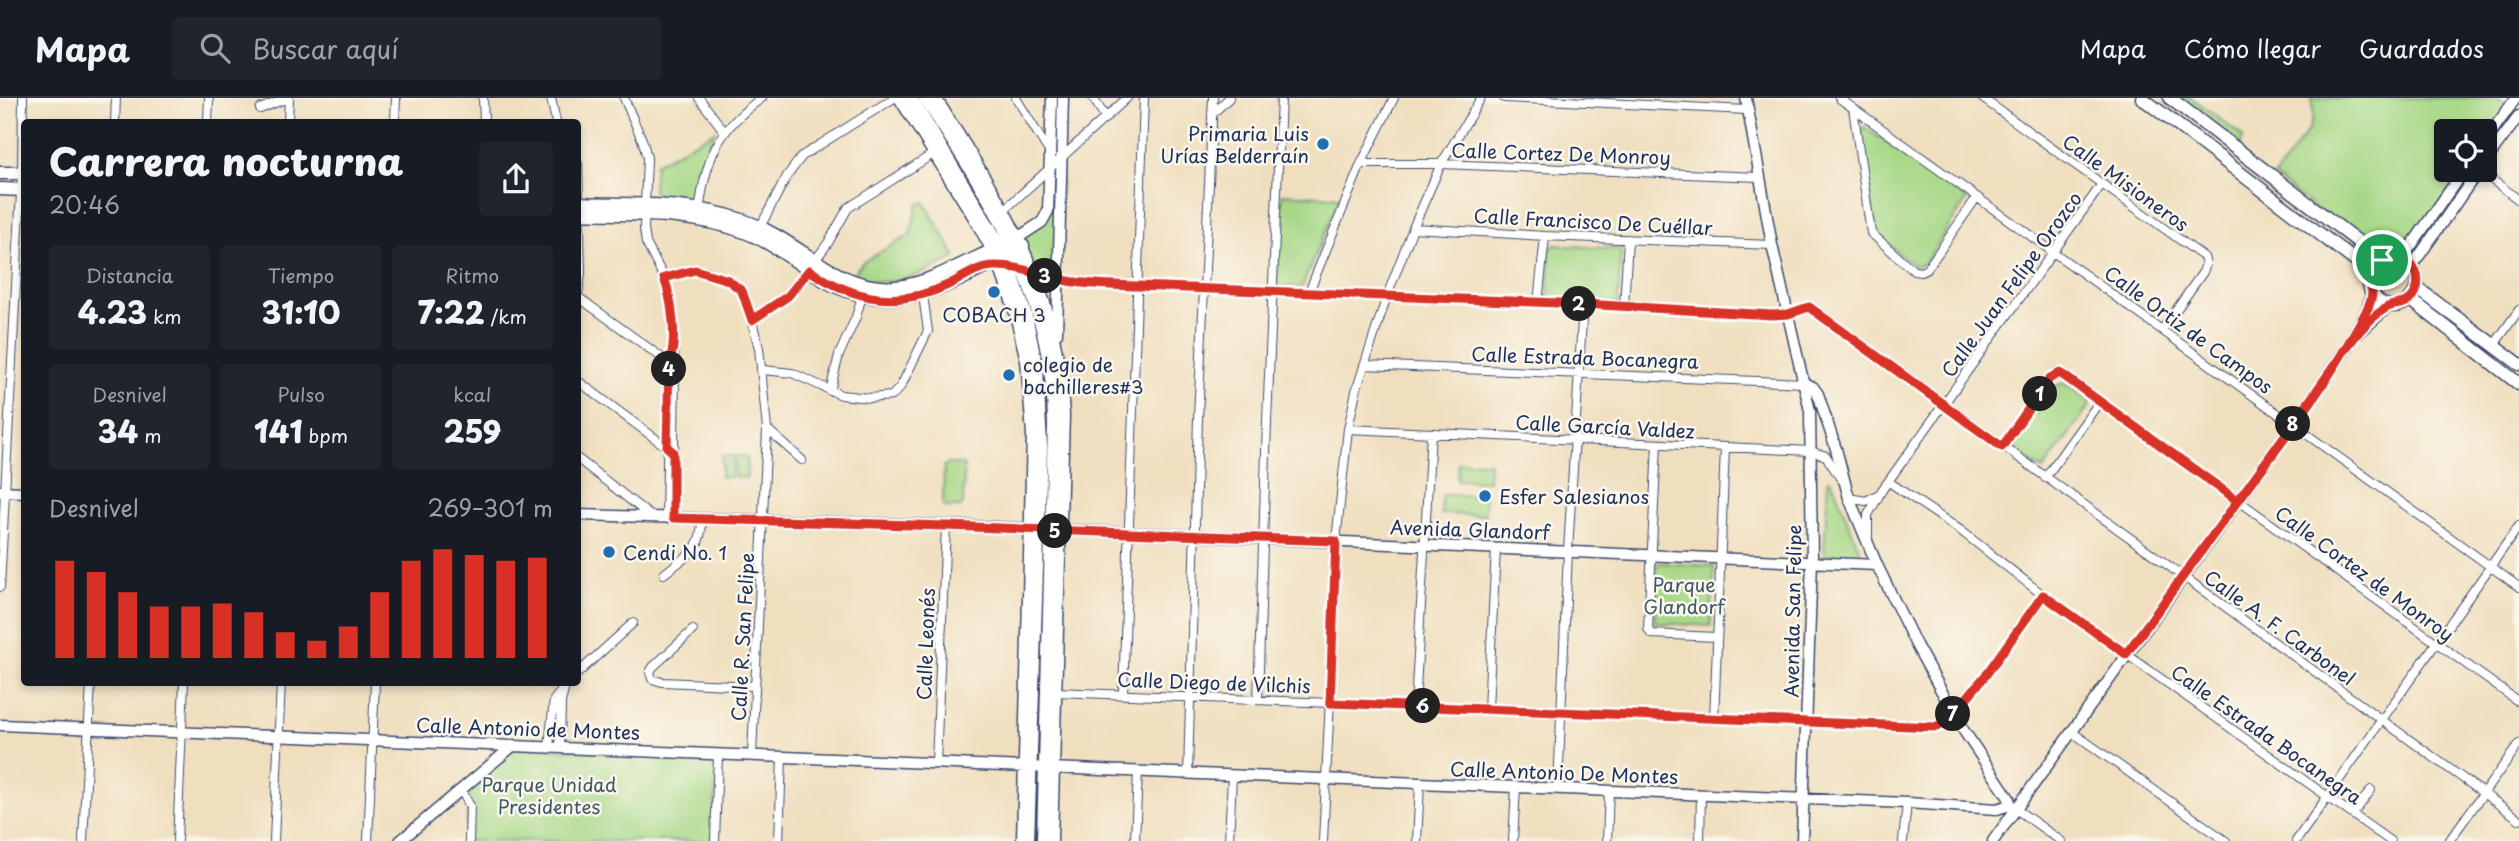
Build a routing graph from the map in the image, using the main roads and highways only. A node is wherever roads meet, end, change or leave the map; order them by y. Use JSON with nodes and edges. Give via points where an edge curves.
{"nodes":[{"id":1,"x":899,"y":98,"type":"edge"},
{"id":2,"x":911,"y":98,"type":"edge"},
{"id":3,"x":925,"y":98,"type":"edge"},
{"id":4,"x":936,"y":98,"type":"edge"},
{"id":5,"x":1052,"y":98,"type":"edge"},
{"id":6,"x":1063,"y":98,"type":"edge"},
{"id":7,"x":2142,"y":98,"type":"edge"},
{"id":8,"x":2170,"y":98,"type":"edge"},
{"id":9,"x":2516,"y":98,"type":"edge"},
{"id":10,"x":1747,"y":104,"type":"edge"},
{"id":11,"x":2519,"y":116,"type":"edge"},
{"id":12,"x":2497,"y":124,"type":"edge"},
{"id":13,"x":2497,"y":146,"type":"edge"},
{"id":14,"x":1055,"y":161,"type":"junction"},
{"id":15,"x":0,"y":173,"type":"edge"},
{"id":16,"x":21,"y":173,"type":"edge"},
{"id":17,"x":2457,"y":182,"type":"edge"},
{"id":18,"x":2470,"y":182,"type":"edge"},
{"id":19,"x":0,"y":189,"type":"edge"},
{"id":20,"x":21,"y":190,"type":"edge"},
{"id":21,"x":581,"y":203,"type":"edge"},
{"id":22,"x":645,"y":211,"type":"junction"},
{"id":23,"x":581,"y":213,"type":"edge"},
{"id":24,"x":1009,"y":258,"type":"junction"},
{"id":25,"x":2382,"y":260,"type":"junction"},
{"id":26,"x":2407,"y":263,"type":"junction"},
{"id":27,"x":812,"y":265,"type":"junction"},
{"id":28,"x":2371,"y":273,"type":"junction"},
{"id":29,"x":2417,"y":288,"type":"junction"},
{"id":30,"x":2372,"y":293,"type":"junction"},
{"id":31,"x":2410,"y":299,"type":"junction"},
{"id":32,"x":2389,"y":306,"type":"junction"},
{"id":33,"x":2347,"y":347,"type":"junction"},
{"id":34,"x":1057,"y":350,"type":"junction"},
{"id":35,"x":2519,"y":364,"type":"edge"},
{"id":36,"x":1804,"y":383,"type":"junction"},
{"id":37,"x":2519,"y":384,"type":"edge"},
{"id":38,"x":2,"y":491,"type":"edge"},
{"id":39,"x":21,"y":492,"type":"edge"},
{"id":40,"x":581,"y":515,"type":"edge"},
{"id":41,"x":1045,"y":530,"type":"junction"},
{"id":42,"x":1812,"y":561,"type":"junction"},
{"id":43,"x":1877,"y":565,"type":"junction"},
{"id":44,"x":1052,"y":626,"type":"junction"},
{"id":45,"x":0,"y":725,"type":"edge"},
{"id":46,"x":514,"y":745,"type":"junction"},
{"id":47,"x":1027,"y":767,"type":"junction"},
{"id":48,"x":1049,"y":768,"type":"junction"},
{"id":49,"x":1804,"y":799,"type":"junction"},
{"id":50,"x":2013,"y":807,"type":"junction"},
{"id":51,"x":402,"y":840,"type":"edge"},
{"id":52,"x":1022,"y":841,"type":"edge"},
{"id":53,"x":1028,"y":841,"type":"edge"},
{"id":54,"x":1043,"y":841,"type":"edge"},
{"id":55,"x":1052,"y":841,"type":"edge"},
{"id":56,"x":1802,"y":841,"type":"edge"},
{"id":57,"x":1993,"y":841,"type":"edge"}],
"edges":[{"from":1,"to":24,"type":"main road","via":[[933,154]]},
{"from":2,"to":24,"type":"main road"},
{"from":3,"to":24,"type":"main road"},
{"from":4,"to":24,"type":"main road","via":[[1004,209]]},
{"from":5,"to":14,"type":"main road"},
{"from":6,"to":14,"type":"main road"},
{"from":7,"to":28,"type":"main road"},
{"from":8,"to":25,"type":"main road"},
{"from":9,"to":12,"type":"main road"},
{"from":10,"to":36,"type":"main road","name":"Avenida San Felipe","via":[[1772,245]]},
{"from":11,"to":13,"type":"main road"},
{"from":14,"to":24,"type":"main road","via":[[1046,217]]},
{"from":14,"to":34,"type":"main road"},
{"from":15,"to":16,"type":"main road"},
{"from":17,"to":26,"type":"main road"},
{"from":18,"to":26,"type":"main road"},
{"from":19,"to":20,"type":"main road"},
{"from":21,"to":22,"type":"main road"},
{"from":22,"to":23,"type":"main road"},
{"from":22,"to":27,"type":"main road","via":[[699,215],[757,231],[775,247]]},
{"from":24,"to":27,"type":"main road","via":[[894,288],[875,287]]},
{"from":24,"to":27,"type":"main road","via":[[923,295],[889,299],[862,296],[832,284]]},
{"from":24,"to":34,"type":"main road","via":[[1045,304]]},
{"from":24,"to":41,"type":"main road","via":[[1039,385]]},
{"from":25,"to":26,"type":"main road","via":[[2395,257]]},
{"from":25,"to":28,"type":"main road"},
{"from":26,"to":29,"type":"main road","via":[[2416,273]]},
{"from":28,"to":30,"type":"main road"},
{"from":29,"to":31,"type":"main road"},
{"from":29,"to":35,"type":"main road"},
{"from":30,"to":32,"type":"main road"},
{"from":30,"to":33,"type":"main road"},
{"from":31,"to":32,"type":"main road"},
{"from":31,"to":37,"type":"main road"},
{"from":32,"to":33,"type":"main road"},
{"from":33,"to":50,"type":"main road","via":[[2072,732]]},
{"from":34,"to":41,"type":"main road","via":[[1064,415]]},
{"from":36,"to":42,"type":"main road","name":"Avenida San Felipe","via":[[1810,411]]},
{"from":36,"to":43,"type":"main road","via":[[1818,394],[1844,484]]},
{"from":38,"to":39,"type":"main road"},
{"from":40,"to":41,"type":"main road","name":"Avenida Glandorf"},
{"from":41,"to":42,"type":"main road","name":"Avenida Glandorf"},
{"from":41,"to":44,"type":"main road"},
{"from":41,"to":47,"type":"main road"},
{"from":42,"to":43,"type":"main road","name":"Avenida Glandorf"},
{"from":42,"to":49,"type":"main road","name":"Avenida San Felipe"},
{"from":43,"to":50,"type":"main road","via":[[1954,714]]},
{"from":44,"to":48,"type":"main road"},
{"from":44,"to":48,"type":"main road","via":[[1056,692]]},
{"from":45,"to":46,"type":"main road","name":"Calle Antonio de Montes"},
{"from":46,"to":47,"type":"main road","name":"Calle Antonio de Montes"},
{"from":46,"to":51,"type":"main road"},
{"from":47,"to":48,"type":"main road","name":"Calle Antonio de Montes"},
{"from":47,"to":52,"type":"main road"},
{"from":47,"to":53,"type":"main road"},
{"from":48,"to":49,"type":"main road","name":"Calle Antonio De Montes"},
{"from":48,"to":54,"type":"main road"},
{"from":48,"to":55,"type":"main road"},
{"from":49,"to":50,"type":"main road","name":"Calle Antonio De Montes"},
{"from":49,"to":56,"type":"main road","name":"Avenida San Felipe"},
{"from":50,"to":57,"type":"main road"}]}
